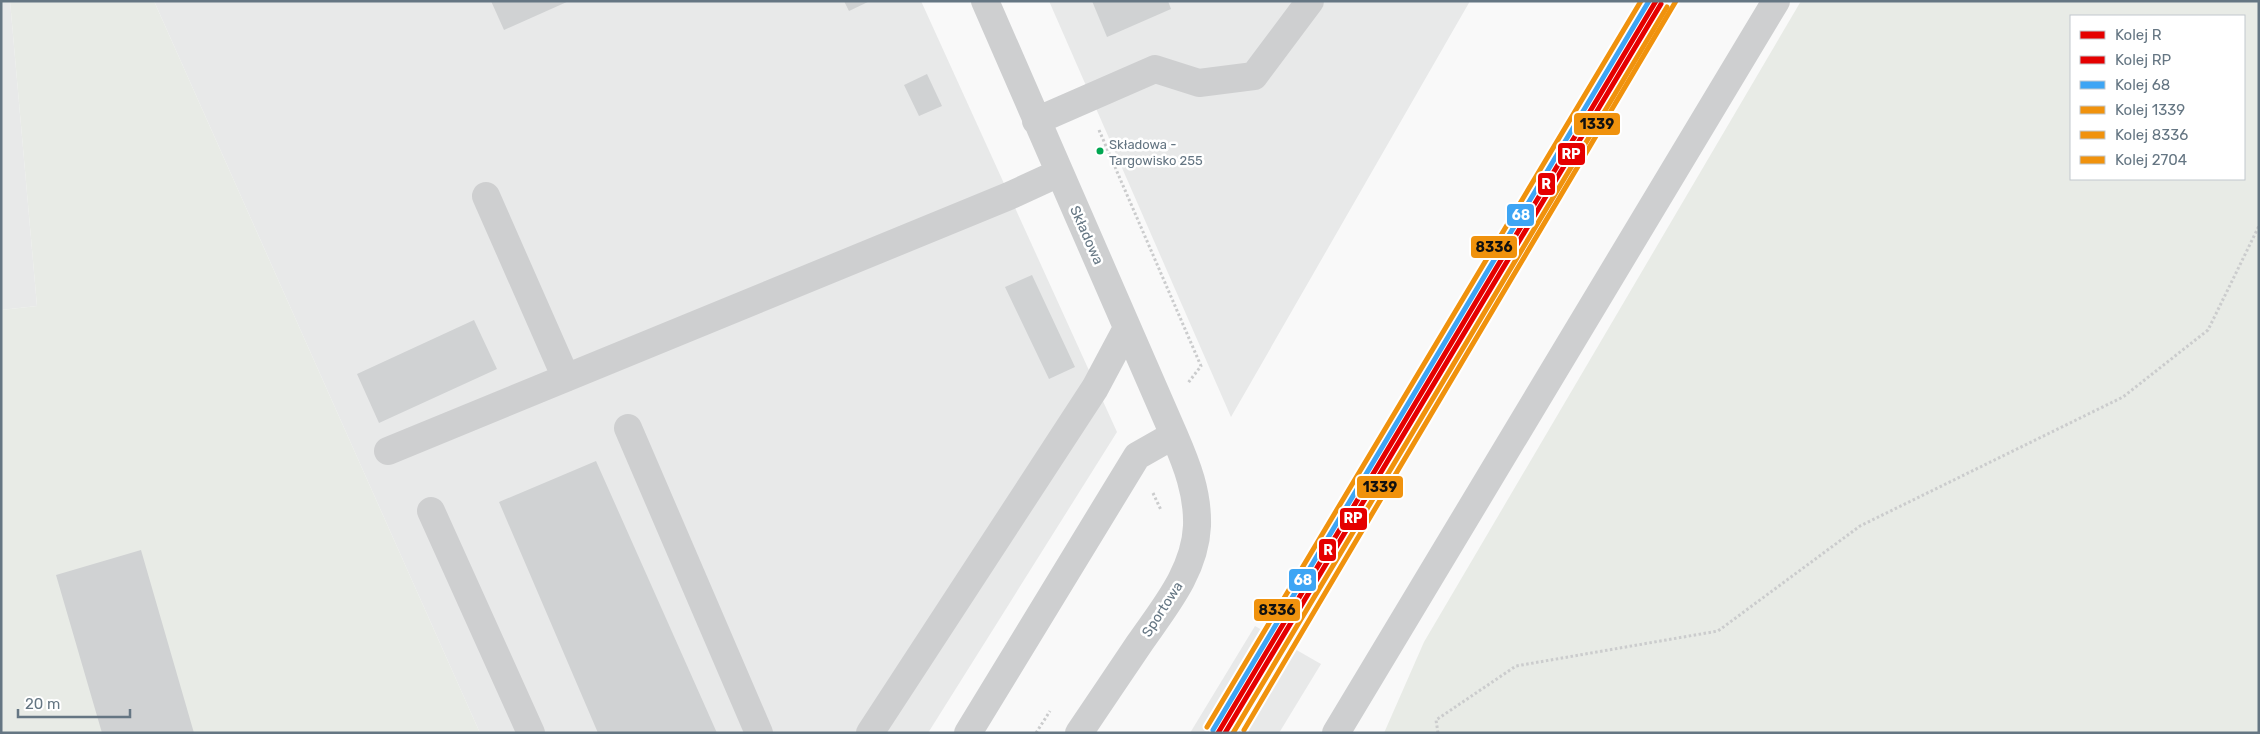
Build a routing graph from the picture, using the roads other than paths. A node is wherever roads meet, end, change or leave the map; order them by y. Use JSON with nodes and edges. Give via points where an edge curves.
{"nodes":[{"id":1,"x":984,"y":1,"type":"edge"},
{"id":2,"x":1310,"y":1,"type":"edge"},
{"id":3,"x":1776,"y":1,"type":"edge"},
{"id":4,"x":1036,"y":121,"type":"junction"},
{"id":5,"x":1059,"y":173,"type":"junction"},
{"id":6,"x":486,"y":196,"type":"dead end"},
{"id":7,"x":1127,"y":328,"type":"junction"},
{"id":8,"x":566,"y":378,"type":"junction"},
{"id":9,"x":628,"y":428,"type":"dead end"},
{"id":10,"x":1174,"y":435,"type":"junction"},
{"id":11,"x":388,"y":451,"type":"dead end"},
{"id":12,"x":1189,"y":469,"type":"joint"},
{"id":13,"x":431,"y":511,"type":"dead end"},
{"id":14,"x":531,"y":733,"type":"edge"},
{"id":15,"x":759,"y":733,"type":"edge"},
{"id":16,"x":870,"y":733,"type":"edge"},
{"id":17,"x":968,"y":733,"type":"edge"},
{"id":18,"x":1079,"y":733,"type":"edge"},
{"id":19,"x":1336,"y":733,"type":"edge"}],
"edges":[{"from":1,"to":4,"type":"street","name":"Składowa"},
{"from":2,"to":4,"type":"street","via":[[1254,76],[1199,84],[1155,69]]},
{"from":3,"to":19,"type":"street"},
{"from":4,"to":5,"type":"street","name":"Składowa"},
{"from":5,"to":7,"type":"street","name":"Składowa"},
{"from":5,"to":8,"type":"street"},
{"from":6,"to":8,"type":"street"},
{"from":7,"to":10,"type":"street","name":"Składowa"},
{"from":7,"to":16,"type":"street","via":[[1096,388]]},
{"from":8,"to":11,"type":"street"},
{"from":9,"to":15,"type":"street"},
{"from":10,"to":12,"type":"street","name":"Składowa"},
{"from":10,"to":17,"type":"street","via":[[1137,456]]},
{"from":12,"to":18,"type":"street","name":"Sportowa","via":[[1196,497],[1197,527],[1192,556],[1178,587]]},
{"from":13,"to":14,"type":"street"}]}
